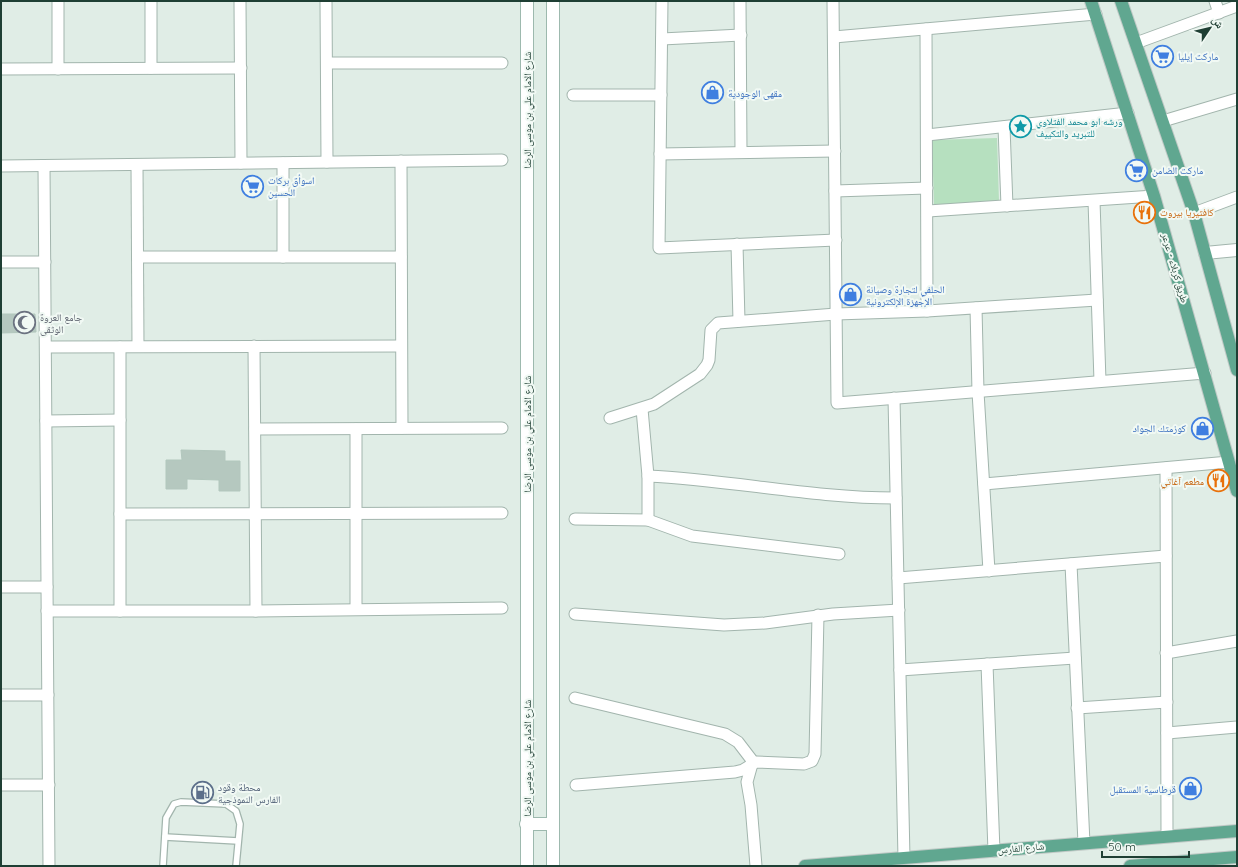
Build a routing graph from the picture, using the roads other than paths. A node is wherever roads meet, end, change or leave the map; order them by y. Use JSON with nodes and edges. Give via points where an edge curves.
{"nodes":[{"id":1,"x":58,"y":1,"type":"edge"},
{"id":2,"x":151,"y":1,"type":"edge"},
{"id":3,"x":240,"y":1,"type":"edge"},
{"id":4,"x":326,"y":1,"type":"edge"},
{"id":5,"x":527,"y":1,"type":"edge"},
{"id":6,"x":553,"y":1,"type":"edge"},
{"id":7,"x":662,"y":1,"type":"edge"},
{"id":8,"x":740,"y":1,"type":"edge"},
{"id":9,"x":833,"y":1,"type":"edge"},
{"id":10,"x":1091,"y":1,"type":"edge"},
{"id":11,"x":1121,"y":1,"type":"edge"},
{"id":12,"x":1215,"y":1,"type":"edge"},
{"id":13,"x":1237,"y":6,"type":"edge"},
{"id":14,"x":1219,"y":13,"type":"junction"},
{"id":15,"x":1096,"y":14,"type":"junction"},
{"id":16,"x":926,"y":29,"type":"junction"},
{"id":17,"x":741,"y":35,"type":"junction"},
{"id":18,"x":834,"y":37,"type":"junction"},
{"id":19,"x":662,"y":39,"type":"junction"},
{"id":20,"x":1136,"y":43,"type":"junction"},
{"id":21,"x":327,"y":63,"type":"junction"},
{"id":22,"x":502,"y":63,"type":"dead end"},
{"id":23,"x":151,"y":68,"type":"junction"},
{"id":24,"x":241,"y":68,"type":"junction"},
{"id":25,"x":1,"y":69,"type":"edge"},
{"id":26,"x":58,"y":69,"type":"junction"},
{"id":27,"x":573,"y":95,"type":"dead end"},
{"id":28,"x":661,"y":95,"type":"junction"},
{"id":29,"x":1237,"y":99,"type":"edge"},
{"id":30,"x":1128,"y":113,"type":"junction"},
{"id":31,"x":1163,"y":121,"type":"junction"},
{"id":32,"x":1004,"y":127,"type":"junction"},
{"id":33,"x":927,"y":135,"type":"junction"},
{"id":34,"x":835,"y":151,"type":"junction"},
{"id":35,"x":741,"y":152,"type":"junction"},
{"id":36,"x":660,"y":154,"type":"junction"},
{"id":37,"x":502,"y":160,"type":"dead end"},
{"id":38,"x":401,"y":161,"type":"junction"},
{"id":39,"x":327,"y":162,"type":"junction"},
{"id":40,"x":283,"y":163,"type":"junction"},
{"id":41,"x":241,"y":164,"type":"junction"},
{"id":42,"x":137,"y":165,"type":"junction"},
{"id":43,"x":1,"y":166,"type":"edge"},
{"id":44,"x":44,"y":166,"type":"junction"},
{"id":45,"x":927,"y":188,"type":"junction"},
{"id":46,"x":835,"y":191,"type":"junction"},
{"id":47,"x":1154,"y":196,"type":"junction"},
{"id":48,"x":1237,"y":198,"type":"edge"},
{"id":49,"x":1094,"y":201,"type":"junction"},
{"id":50,"x":1007,"y":206,"type":"junction"},
{"id":51,"x":928,"y":211,"type":"junction"},
{"id":52,"x":1194,"y":213,"type":"junction"},
{"id":53,"x":836,"y":240,"type":"junction"},
{"id":54,"x":737,"y":244,"type":"junction"},
{"id":55,"x":1237,"y":250,"type":"edge"},
{"id":56,"x":1205,"y":253,"type":"junction"},
{"id":57,"x":283,"y":257,"type":"junction"},
{"id":58,"x":401,"y":257,"type":"junction"},
{"id":59,"x":138,"y":258,"type":"junction"},
{"id":60,"x":1,"y":262,"type":"edge"},
{"id":61,"x":45,"y":262,"type":"junction"},
{"id":62,"x":1097,"y":300,"type":"junction"},
{"id":63,"x":976,"y":308,"type":"junction"},
{"id":64,"x":927,"y":311,"type":"junction"},
{"id":65,"x":836,"y":314,"type":"junction"},
{"id":66,"x":739,"y":322,"type":"junction"},
{"id":67,"x":138,"y":346,"type":"junction"},
{"id":68,"x":254,"y":346,"type":"junction"},
{"id":69,"x":402,"y":346,"type":"junction"},
{"id":70,"x":46,"y":347,"type":"junction"},
{"id":71,"x":120,"y":347,"type":"junction"},
{"id":72,"x":1237,"y":370,"type":"edge"},
{"id":73,"x":1205,"y":373,"type":"junction"},
{"id":74,"x":1100,"y":381,"type":"junction"},
{"id":75,"x":978,"y":392,"type":"junction"},
{"id":76,"x":894,"y":398,"type":"junction"},
{"id":77,"x":642,"y":409,"type":"junction"},
{"id":78,"x":610,"y":418,"type":"dead end"},
{"id":79,"x":120,"y":420,"type":"junction"},
{"id":80,"x":46,"y":421,"type":"junction"},
{"id":81,"x":402,"y":428,"type":"junction"},
{"id":82,"x":502,"y":428,"type":"dead end"},
{"id":83,"x":254,"y":429,"type":"junction"},
{"id":84,"x":356,"y":429,"type":"junction"},
{"id":85,"x":1229,"y":462,"type":"junction"},
{"id":86,"x":1166,"y":468,"type":"junction"},
{"id":87,"x":648,"y":476,"type":"junction"},
{"id":88,"x":984,"y":484,"type":"junction"},
{"id":89,"x":1237,"y":491,"type":"edge"},
{"id":90,"x":896,"y":498,"type":"junction"},
{"id":91,"x":502,"y":513,"type":"dead end"},
{"id":92,"x":120,"y":514,"type":"junction"},
{"id":93,"x":255,"y":514,"type":"junction"},
{"id":94,"x":356,"y":514,"type":"junction"},
{"id":95,"x":575,"y":520,"type":"dead end"},
{"id":96,"x":648,"y":520,"type":"junction"},
{"id":97,"x":839,"y":554,"type":"dead end"},
{"id":98,"x":1166,"y":556,"type":"junction"},
{"id":99,"x":1071,"y":564,"type":"junction"},
{"id":100,"x":988,"y":571,"type":"junction"},
{"id":101,"x":898,"y":578,"type":"junction"},
{"id":102,"x":1,"y":587,"type":"edge"},
{"id":103,"x":47,"y":587,"type":"junction"},
{"id":104,"x":502,"y":608,"type":"dead end"},
{"id":105,"x":356,"y":610,"type":"junction"},
{"id":106,"x":898,"y":610,"type":"junction"},
{"id":107,"x":47,"y":611,"type":"junction"},
{"id":108,"x":120,"y":611,"type":"junction"},
{"id":109,"x":256,"y":611,"type":"junction"},
{"id":110,"x":575,"y":614,"type":"dead end"},
{"id":111,"x":818,"y":615,"type":"junction"},
{"id":112,"x":1237,"y":641,"type":"edge"},
{"id":113,"x":1166,"y":653,"type":"junction"},
{"id":114,"x":1075,"y":658,"type":"junction"},
{"id":115,"x":987,"y":664,"type":"junction"},
{"id":116,"x":900,"y":670,"type":"junction"},
{"id":117,"x":1,"y":695,"type":"edge"},
{"id":118,"x":48,"y":695,"type":"junction"},
{"id":119,"x":575,"y":698,"type":"dead end"},
{"id":120,"x":1166,"y":702,"type":"junction"},
{"id":121,"x":1077,"y":708,"type":"junction"},
{"id":122,"x":1237,"y":727,"type":"edge"},
{"id":123,"x":1167,"y":733,"type":"junction"},
{"id":124,"x":752,"y":764,"type":"junction"},
{"id":125,"x":1,"y":785,"type":"edge"},
{"id":126,"x":48,"y":785,"type":"junction"},
{"id":127,"x":576,"y":785,"type":"dead end"},
{"id":128,"x":526,"y":824,"type":"junction"},
{"id":129,"x":553,"y":824,"type":"junction"},
{"id":130,"x":1237,"y":831,"type":"edge"},
{"id":131,"x":1167,"y":836,"type":"junction"},
{"id":132,"x":165,"y":837,"type":"junction"},
{"id":133,"x":238,"y":841,"type":"junction"},
{"id":134,"x":1084,"y":843,"type":"junction"},
{"id":135,"x":994,"y":851,"type":"junction"},
{"id":136,"x":1237,"y":857,"type":"edge"},
{"id":137,"x":904,"y":858,"type":"junction"},
{"id":138,"x":49,"y":866,"type":"edge"},
{"id":139,"x":163,"y":866,"type":"edge"},
{"id":140,"x":236,"y":866,"type":"edge"},
{"id":141,"x":526,"y":866,"type":"edge"},
{"id":142,"x":553,"y":866,"type":"edge"},
{"id":143,"x":756,"y":866,"type":"edge"},
{"id":144,"x":805,"y":866,"type":"edge"},
{"id":145,"x":1130,"y":866,"type":"edge"}],
"edges":[{"from":1,"to":26,"type":"street"},
{"from":2,"to":23,"type":"street"},
{"from":3,"to":24,"type":"street"},
{"from":4,"to":21,"type":"street"},
{"from":5,"to":128,"type":"main road","name":"شارع الامام علي بن موسى الرضا"},
{"from":6,"to":129,"type":"main road"},
{"from":7,"to":19,"type":"street"},
{"from":8,"to":17,"type":"street"},
{"from":9,"to":18,"type":"street"},
{"from":10,"to":15,"type":"main road","name":"طريق كربلاء - عرعر"},
{"from":11,"to":20,"type":"main road"},
{"from":12,"to":14,"type":"street"},
{"from":13,"to":14,"type":"street"},
{"from":14,"to":20,"type":"street"},
{"from":15,"to":16,"type":"street"},
{"from":15,"to":30,"type":"main road","name":"طريق كربلاء - عرعر"},
{"from":16,"to":18,"type":"street"},
{"from":16,"to":33,"type":"street"},
{"from":17,"to":19,"type":"street"},
{"from":17,"to":35,"type":"street"},
{"from":18,"to":34,"type":"street"},
{"from":19,"to":28,"type":"street"},
{"from":20,"to":31,"type":"main road"},
{"from":21,"to":22,"type":"street"},
{"from":21,"to":39,"type":"street"},
{"from":23,"to":24,"type":"street"},
{"from":23,"to":26,"type":"street"},
{"from":24,"to":41,"type":"street"},
{"from":25,"to":26,"type":"street"},
{"from":27,"to":28,"type":"street"},
{"from":28,"to":36,"type":"street"},
{"from":29,"to":31,"type":"street"},
{"from":30,"to":32,"type":"street"},
{"from":30,"to":47,"type":"main road","name":"طريق كربلاء - عرعر"},
{"from":31,"to":52,"type":"main road"},
{"from":32,"to":33,"type":"street"},
{"from":32,"to":50,"type":"street"},
{"from":33,"to":45,"type":"street"},
{"from":34,"to":35,"type":"street"},
{"from":34,"to":46,"type":"street"},
{"from":35,"to":36,"type":"street"},
{"from":36,"to":54,"type":"street","via":[[659,248]]},
{"from":37,"to":38,"type":"street"},
{"from":38,"to":39,"type":"street"},
{"from":38,"to":58,"type":"street"},
{"from":39,"to":40,"type":"street"},
{"from":40,"to":41,"type":"street"},
{"from":40,"to":57,"type":"street"},
{"from":41,"to":42,"type":"street"},
{"from":42,"to":44,"type":"street"},
{"from":42,"to":59,"type":"street"},
{"from":43,"to":44,"type":"street"},
{"from":44,"to":61,"type":"street"},
{"from":45,"to":46,"type":"street"},
{"from":45,"to":51,"type":"street"},
{"from":46,"to":53,"type":"street"},
{"from":47,"to":49,"type":"street"},
{"from":47,"to":73,"type":"main road","name":"طريق كربلاء - عرعر"},
{"from":48,"to":52,"type":"street"},
{"from":49,"to":50,"type":"street"},
{"from":49,"to":62,"type":"street"},
{"from":50,"to":51,"type":"street"},
{"from":51,"to":64,"type":"street"},
{"from":52,"to":56,"type":"main road"},
{"from":53,"to":54,"type":"street"},
{"from":53,"to":65,"type":"street"},
{"from":54,"to":66,"type":"street"},
{"from":55,"to":56,"type":"main road"},
{"from":56,"to":72,"type":"main road"},
{"from":57,"to":58,"type":"street"},
{"from":57,"to":59,"type":"street"},
{"from":58,"to":69,"type":"street"},
{"from":59,"to":67,"type":"street"},
{"from":60,"to":61,"type":"street"},
{"from":61,"to":70,"type":"street"},
{"from":62,"to":63,"type":"street"},
{"from":62,"to":74,"type":"street"},
{"from":63,"to":64,"type":"street"},
{"from":63,"to":75,"type":"street"},
{"from":64,"to":65,"type":"street"},
{"from":65,"to":66,"type":"street"},
{"from":65,"to":76,"type":"street","via":[[837,403]]},
{"from":66,"to":77,"type":"street","via":[[718,323],[713,327],[710,334],[709,360],[704,370],[665,398]]},
{"from":67,"to":68,"type":"street"},
{"from":67,"to":71,"type":"street"},
{"from":68,"to":69,"type":"street"},
{"from":68,"to":83,"type":"street"},
{"from":69,"to":81,"type":"street"},
{"from":70,"to":71,"type":"street"},
{"from":70,"to":80,"type":"street"},
{"from":71,"to":79,"type":"street"},
{"from":73,"to":74,"type":"street"},
{"from":73,"to":85,"type":"main road","name":"طريق كربلاء - عرعر"},
{"from":74,"to":75,"type":"street"},
{"from":75,"to":76,"type":"street"},
{"from":75,"to":88,"type":"street"},
{"from":76,"to":90,"type":"street"},
{"from":77,"to":78,"type":"street"},
{"from":77,"to":87,"type":"street"},
{"from":79,"to":80,"type":"street"},
{"from":79,"to":92,"type":"street"},
{"from":80,"to":103,"type":"street"},
{"from":81,"to":82,"type":"street"},
{"from":81,"to":84,"type":"street"},
{"from":83,"to":84,"type":"street"},
{"from":83,"to":93,"type":"street"},
{"from":84,"to":94,"type":"street"},
{"from":85,"to":86,"type":"street"},
{"from":85,"to":89,"type":"main road","name":"طريق كربلاء - عرعر"},
{"from":86,"to":88,"type":"street"},
{"from":86,"to":98,"type":"street"},
{"from":87,"to":90,"type":"street","via":[[708,480],[820,495]]},
{"from":87,"to":96,"type":"street"},
{"from":88,"to":100,"type":"street"},
{"from":90,"to":101,"type":"street"},
{"from":91,"to":94,"type":"street"},
{"from":92,"to":93,"type":"street"},
{"from":92,"to":108,"type":"street"},
{"from":93,"to":94,"type":"street"},
{"from":93,"to":109,"type":"street"},
{"from":94,"to":105,"type":"street"},
{"from":95,"to":96,"type":"street"},
{"from":96,"to":97,"type":"street","via":[[698,537]]},
{"from":98,"to":99,"type":"street"},
{"from":98,"to":113,"type":"street"},
{"from":99,"to":100,"type":"street"},
{"from":99,"to":114,"type":"street"},
{"from":100,"to":101,"type":"street"},
{"from":101,"to":106,"type":"street"},
{"from":102,"to":103,"type":"street"},
{"from":103,"to":107,"type":"street"},
{"from":104,"to":105,"type":"street"},
{"from":105,"to":109,"type":"street"},
{"from":106,"to":111,"type":"street"},
{"from":106,"to":116,"type":"street"},
{"from":107,"to":108,"type":"street"},
{"from":107,"to":118,"type":"street"},
{"from":108,"to":109,"type":"street"},
{"from":110,"to":111,"type":"street","via":[[724,625]]},
{"from":111,"to":124,"type":"street","via":[[814,758],[804,764]]},
{"from":112,"to":113,"type":"street"},
{"from":113,"to":120,"type":"street"},
{"from":114,"to":115,"type":"street"},
{"from":114,"to":121,"type":"street"},
{"from":115,"to":116,"type":"street"},
{"from":115,"to":135,"type":"street"},
{"from":116,"to":137,"type":"street"},
{"from":117,"to":118,"type":"street"},
{"from":118,"to":126,"type":"street"},
{"from":119,"to":124,"type":"street","via":[[725,734],[743,747]]},
{"from":120,"to":121,"type":"street"},
{"from":120,"to":123,"type":"street"},
{"from":121,"to":134,"type":"street"},
{"from":122,"to":123,"type":"street"},
{"from":123,"to":131,"type":"street"},
{"from":124,"to":127,"type":"street","via":[[735,772]]},
{"from":124,"to":143,"type":"street","via":[[747,782],[752,805]]},
{"from":125,"to":126,"type":"street"},
{"from":126,"to":138,"type":"street"},
{"from":128,"to":129,"type":"main road"},
{"from":128,"to":141,"type":"main road","name":"شارع الامام علي بن موسى الرضا"},
{"from":129,"to":142,"type":"main road"},
{"from":130,"to":131,"type":"main road","name":"شارع الفارس"},
{"from":131,"to":134,"type":"main road","name":"شارع الفارس"},
{"from":132,"to":133,"type":"lane"},
{"from":132,"to":133,"type":"lane","via":[[166,818],[174,804],[219,804],[230,806],[238,815]]},
{"from":132,"to":139,"type":"lane"},
{"from":133,"to":140,"type":"lane"},
{"from":134,"to":135,"type":"main road","name":"شارع الفارس"},
{"from":135,"to":137,"type":"main road","name":"شارع الفارس"},
{"from":136,"to":145,"type":"main road"},
{"from":137,"to":144,"type":"main road","name":"شارع الفارس"}]}
